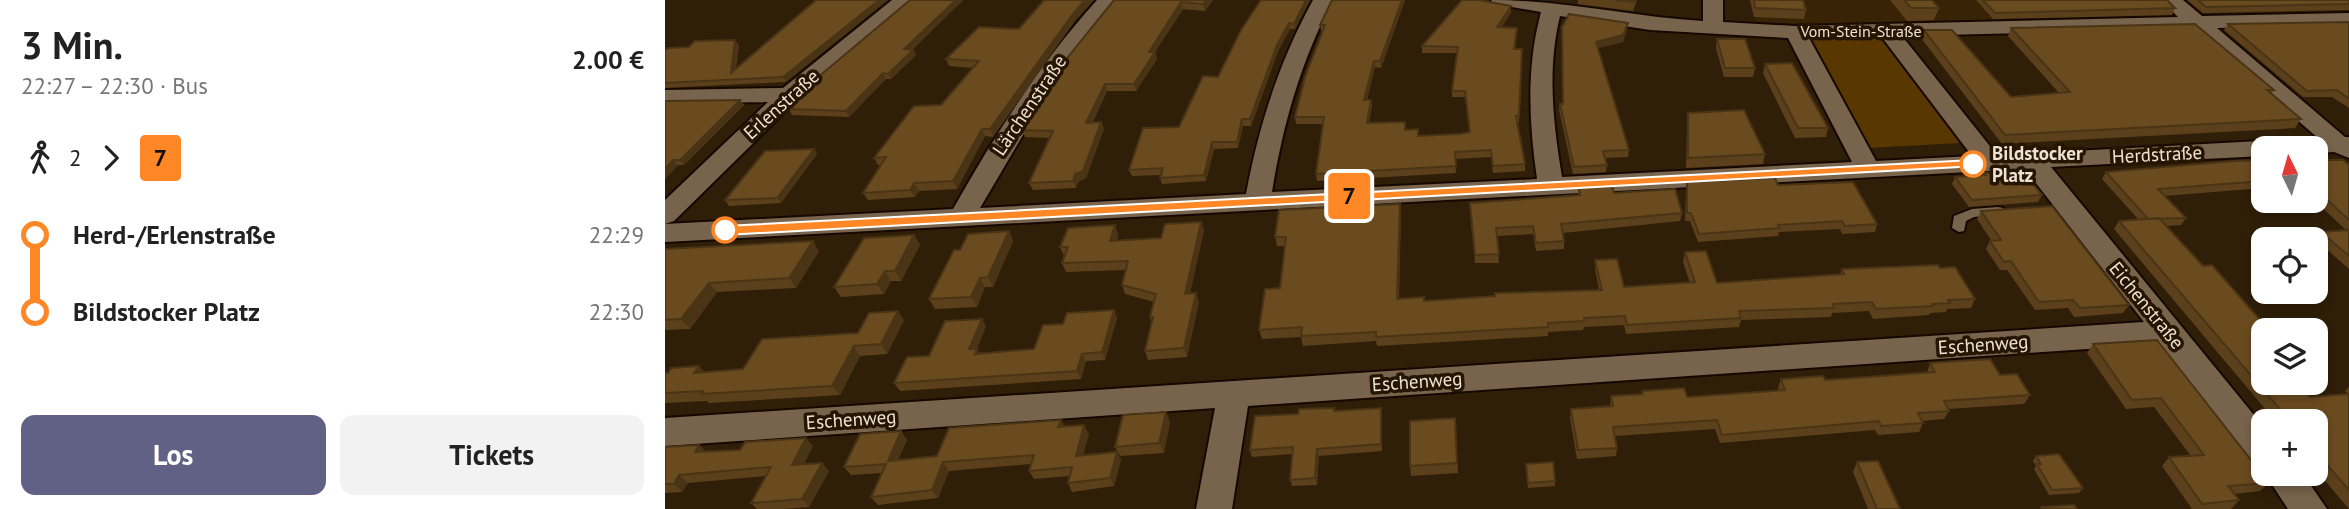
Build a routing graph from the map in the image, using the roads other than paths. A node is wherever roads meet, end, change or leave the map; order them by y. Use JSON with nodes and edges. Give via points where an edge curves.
{"nodes":[{"id":1,"x":904,"y":0,"type":"edge"},
{"id":2,"x":1108,"y":0,"type":"edge"},
{"id":3,"x":1324,"y":0,"type":"edge"},
{"id":4,"x":1501,"y":0,"type":"edge"},
{"id":5,"x":1713,"y":0,"type":"edge"},
{"id":6,"x":2171,"y":0,"type":"edge"},
{"id":7,"x":1552,"y":9,"type":"junction"},
{"id":8,"x":2349,"y":19,"type":"edge"},
{"id":9,"x":2197,"y":23,"type":"junction"},
{"id":10,"x":1713,"y":28,"type":"junction"},
{"id":11,"x":1795,"y":32,"type":"junction"},
{"id":12,"x":1888,"y":32,"type":"junction"},
{"id":13,"x":789,"y":95,"type":"junction"},
{"id":14,"x":665,"y":97,"type":"edge"},
{"id":15,"x":2346,"y":147,"type":"edge"},
{"id":16,"x":2032,"y":160,"type":"junction"},
{"id":17,"x":1990,"y":163,"type":"junction"},
{"id":18,"x":1868,"y":169,"type":"junction"},
{"id":19,"x":1552,"y":186,"type":"junction"},
{"id":20,"x":1258,"y":201,"type":"junction"},
{"id":21,"x":2011,"y":210,"type":"edge"},
{"id":22,"x":665,"y":215,"type":"edge"},
{"id":23,"x":962,"y":218,"type":"junction"},
{"id":24,"x":1959,"y":228,"type":"dead end"},
{"id":25,"x":665,"y":233,"type":"edge"},
{"id":26,"x":2169,"y":332,"type":"junction"},
{"id":27,"x":1234,"y":393,"type":"junction"},
{"id":28,"x":665,"y":432,"type":"edge"},
{"id":29,"x":2251,"y":436,"type":"edge"},
{"id":30,"x":2291,"y":486,"type":"edge"},
{"id":31,"x":1214,"y":509,"type":"edge"},
{"id":32,"x":2309,"y":509,"type":"edge"}],
"edges":[{"from":1,"to":13,"type":"street","name":"Erlenstraße"},
{"from":2,"to":23,"type":"street","name":"Lärchenstraße","via":[[1044,78]]},
{"from":3,"to":20,"type":"street","via":[[1303,35],[1269,129]]},
{"from":4,"to":7,"type":"street","name":"Vom-Stein-Straße"},
{"from":5,"to":10,"type":"street"},
{"from":6,"to":9,"type":"street"},
{"from":7,"to":10,"type":"street","name":"Vom-Stein-Straße"},
{"from":7,"to":19,"type":"street","via":[[1543,38],[1541,83],[1542,130]]},
{"from":8,"to":9,"type":"street","name":"Vom-Stein-Straße"},
{"from":9,"to":12,"type":"street","name":"Vom-Stein-Straße"},
{"from":9,"to":15,"type":"street"},
{"from":10,"to":11,"type":"street","name":"Vom-Stein-Straße"},
{"from":11,"to":12,"type":"street","name":"Vom-Stein-Straße"},
{"from":11,"to":18,"type":"street"},
{"from":12,"to":17,"type":"street"},
{"from":13,"to":14,"type":"street"},
{"from":13,"to":22,"type":"street","name":"Erlenstraße"},
{"from":15,"to":16,"type":"street","name":"Herdstraße"},
{"from":16,"to":17,"type":"street","name":"Herdstraße"},
{"from":16,"to":26,"type":"street","name":"Eichenstraße","via":[[2059,207]]},
{"from":17,"to":18,"type":"street","name":"Herdstraße"},
{"from":18,"to":19,"type":"street","name":"Herdstraße"},
{"from":19,"to":20,"type":"street","name":"Herdstraße"},
{"from":20,"to":23,"type":"street","name":"Herdstraße"},
{"from":21,"to":24,"type":"lane","via":[[1972,213],[1959,219]]},
{"from":23,"to":25,"type":"street","name":"Herdstraße"},
{"from":26,"to":27,"type":"street","name":"Eschenweg"},
{"from":26,"to":29,"type":"street","name":"Eichenstraße"},
{"from":27,"to":28,"type":"street","name":"Eschenweg"},
{"from":27,"to":31,"type":"street"},
{"from":30,"to":32,"type":"street"}]}
